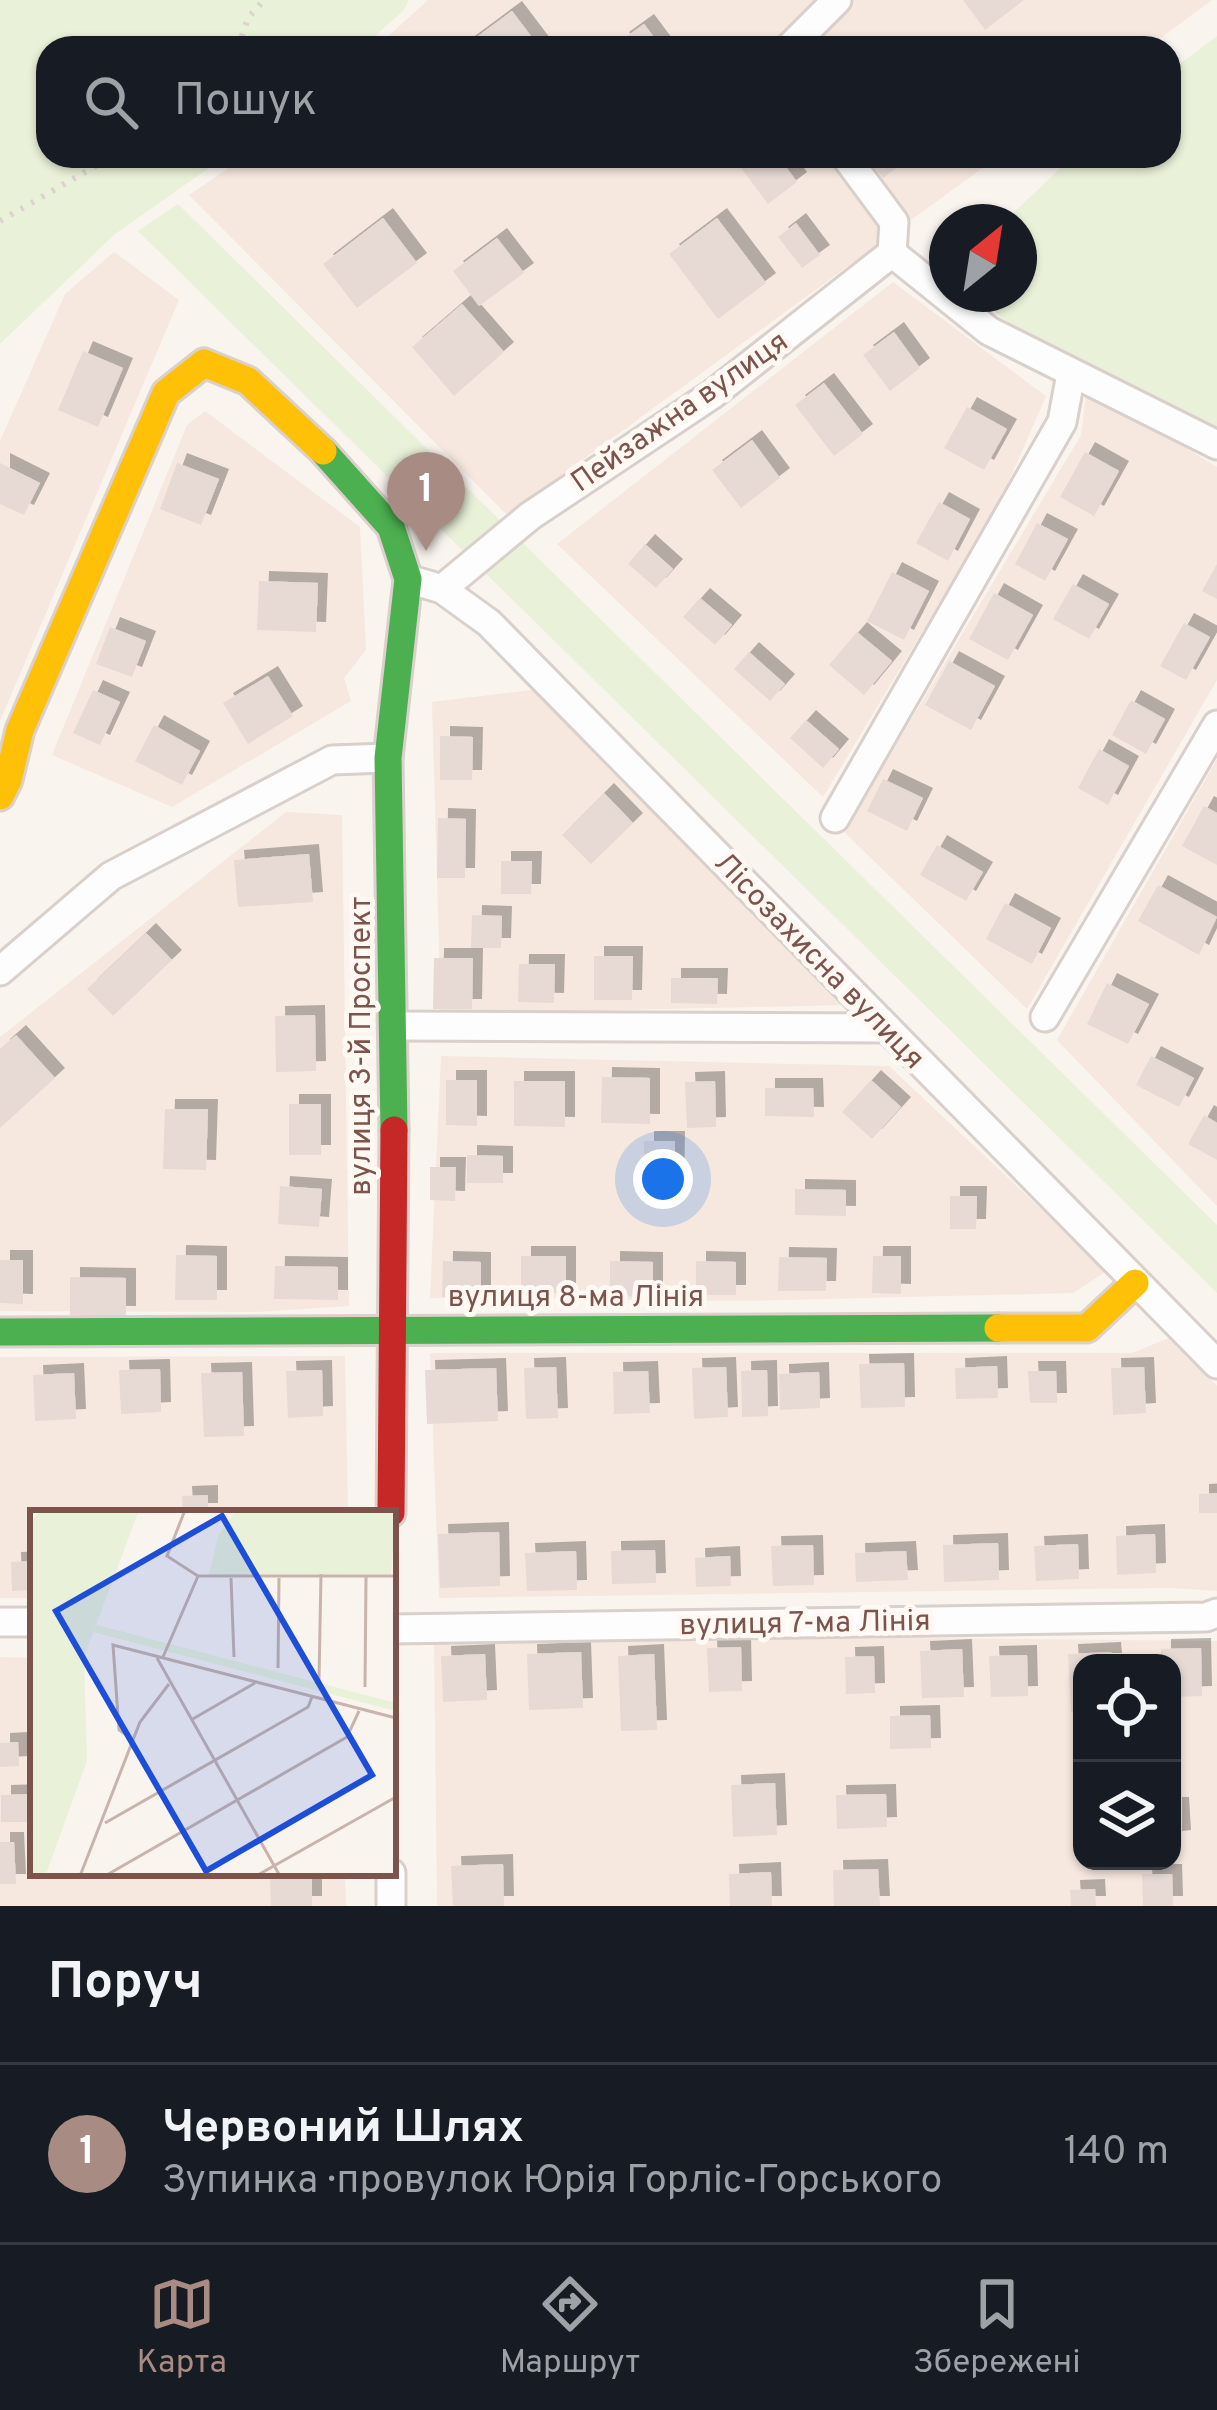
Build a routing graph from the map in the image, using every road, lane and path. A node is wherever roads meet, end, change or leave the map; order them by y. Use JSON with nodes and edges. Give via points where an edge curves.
{"nodes":[{"id":1,"x":264,"y":0,"type":"edge"},
{"id":2,"x":837,"y":0,"type":"edge"},
{"id":3,"x":242,"y":36,"type":"edge"},
{"id":4,"x":801,"y":36,"type":"edge"},
{"id":5,"x":92,"y":168,"type":"edge"},
{"id":6,"x":854,"y":168,"type":"edge"},
{"id":7,"x":0,"y":221,"type":"edge"},
{"id":8,"x":892,"y":253,"type":"junction"},
{"id":9,"x":1072,"y":374,"type":"junction"},
{"id":10,"x":1217,"y":445,"type":"edge"},
{"id":11,"x":408,"y":579,"type":"junction"},
{"id":12,"x":442,"y":589,"type":"junction"},
{"id":13,"x":1217,"y":724,"type":"edge"},
{"id":14,"x":388,"y":758,"type":"junction"},
{"id":15,"x":0,"y":796,"type":"edge"},
{"id":16,"x":836,"y":818,"type":"dead end"},
{"id":17,"x":6,"y":956,"type":"edge"},
{"id":18,"x":1045,"y":1017,"type":"dead end"},
{"id":19,"x":395,"y":1026,"type":"junction"},
{"id":20,"x":887,"y":1028,"type":"junction"},
{"id":21,"x":1136,"y":1283,"type":"junction"},
{"id":22,"x":394,"y":1330,"type":"junction"},
{"id":23,"x":0,"y":1333,"type":"edge"},
{"id":24,"x":1217,"y":1364,"type":"edge"},
{"id":25,"x":391,"y":1510,"type":"edge"},
{"id":26,"x":1217,"y":1613,"type":"edge"},
{"id":27,"x":396,"y":1629,"type":"edge"}],
"edges":[{"from":1,"to":3,"type":"path"},
{"from":2,"to":4,"type":"street"},
{"from":5,"to":7,"type":"path"},
{"from":6,"to":8,"type":"street","via":[[894,222]]},
{"from":8,"to":9,"type":"street","via":[[989,331]]},
{"from":8,"to":12,"type":"street","name":"Пейзажна вулиця"},
{"from":9,"to":10,"type":"street"},
{"from":9,"to":16,"type":"street","via":[[1062,422]]},
{"from":11,"to":12,"type":"street","name":"Лісозахисна вулиця"},
{"from":11,"to":14,"type":"street","name":"вулиця 3-й Проспект"},
{"from":11,"to":15,"type":"street","via":[[391,527],[339,466],[248,381],[204,363],[166,393],[20,730]]},
{"from":12,"to":20,"type":"street","name":"Лісозахисна вулиця","via":[[489,623]]},
{"from":13,"to":18,"type":"street"},
{"from":14,"to":17,"type":"street","via":[[332,760],[111,876]]},
{"from":14,"to":19,"type":"street","name":"вулиця 3-й Проспект"},
{"from":19,"to":20,"type":"street"},
{"from":19,"to":22,"type":"street","name":"вулиця 3-й Проспект"},
{"from":20,"to":21,"type":"street","name":"Лісозахисна вулиця"},
{"from":21,"to":22,"type":"street","name":"вулиця 8-ма Лінія","via":[[1087,1328]]},
{"from":21,"to":24,"type":"street","name":"Лісозахисна вулиця"},
{"from":22,"to":23,"type":"street","name":"вулиця 8-ма Лінія"},
{"from":22,"to":25,"type":"street","name":"вулиця 3-й Проспект"},
{"from":26,"to":27,"type":"street","name":"вулиця 7-ма Лінія"}]}
